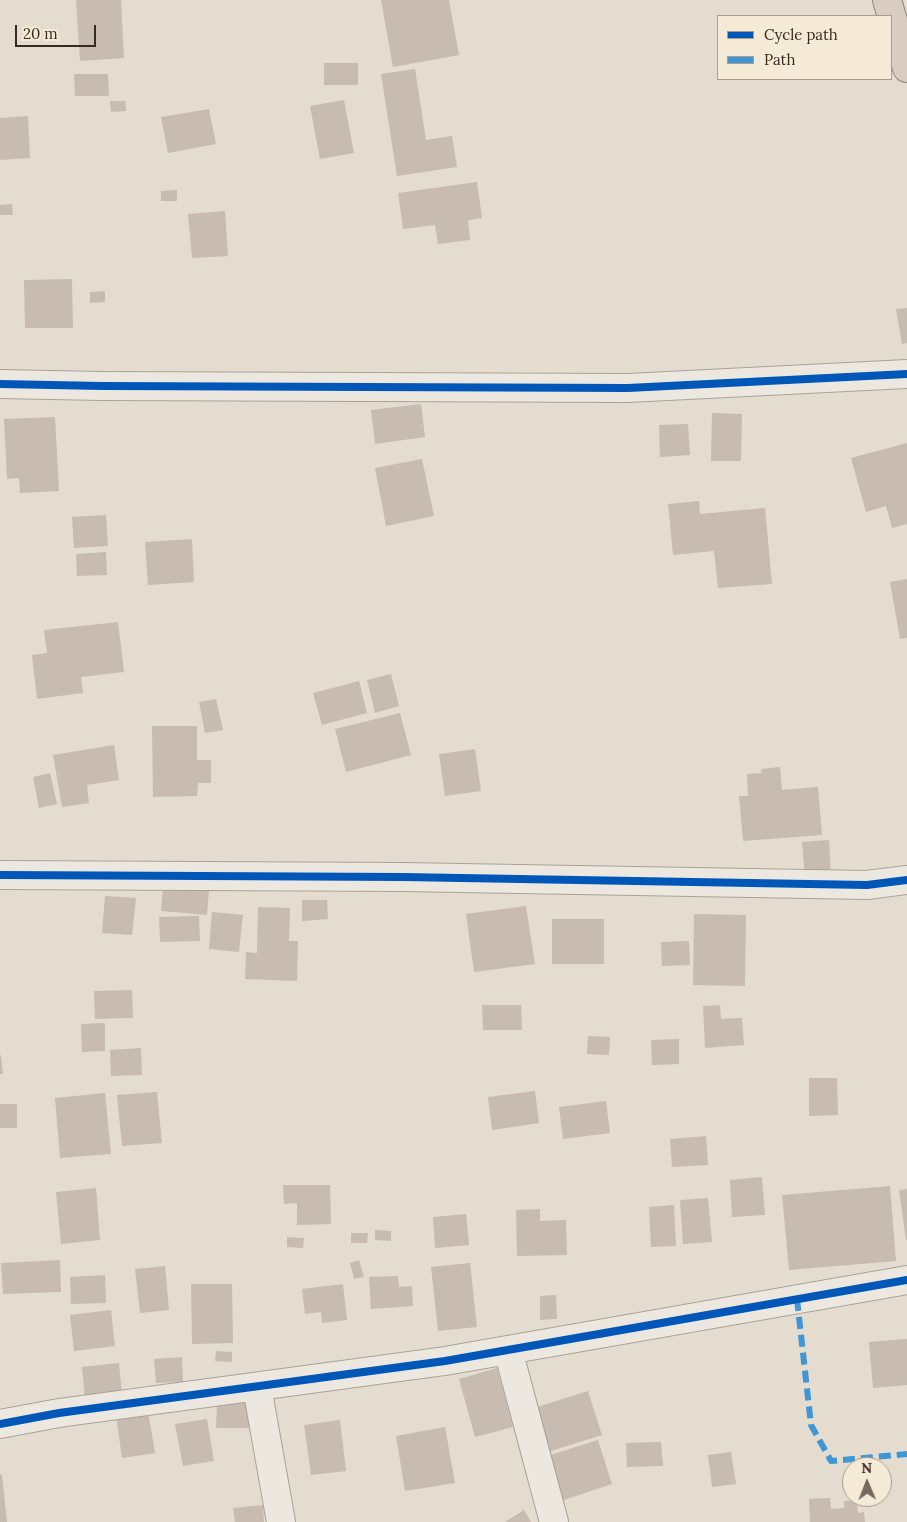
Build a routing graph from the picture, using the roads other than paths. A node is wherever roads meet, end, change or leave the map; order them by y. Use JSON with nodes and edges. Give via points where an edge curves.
{"nodes":[{"id":1,"x":887,"y":0,"type":"edge"},
{"id":2,"x":891,"y":15,"type":"edge"},
{"id":3,"x":892,"y":17,"type":"edge"},
{"id":4,"x":907,"y":68,"type":"edge"},
{"id":5,"x":907,"y":374,"type":"edge"},
{"id":6,"x":0,"y":384,"type":"edge"},
{"id":7,"x":0,"y":875,"type":"edge"},
{"id":8,"x":907,"y":880,"type":"edge"},
{"id":9,"x":907,"y":1280,"type":"edge"},
{"id":10,"x":508,"y":1350,"type":"junction"},
{"id":11,"x":256,"y":1386,"type":"junction"},
{"id":12,"x":0,"y":1424,"type":"edge"},
{"id":13,"x":280,"y":1522,"type":"edge"},
{"id":14,"x":554,"y":1522,"type":"edge"}],
"edges":[{"from":1,"to":2,"type":"highway"},
{"from":3,"to":4,"type":"highway"},
{"from":5,"to":6,"type":"street","via":[[628,388]]},
{"from":7,"to":8,"type":"street","via":[[867,885]]},
{"from":9,"to":10,"type":"street"},
{"from":10,"to":11,"type":"street"},
{"from":10,"to":14,"type":"street"},
{"from":11,"to":12,"type":"street"},
{"from":11,"to":13,"type":"street"}]}
